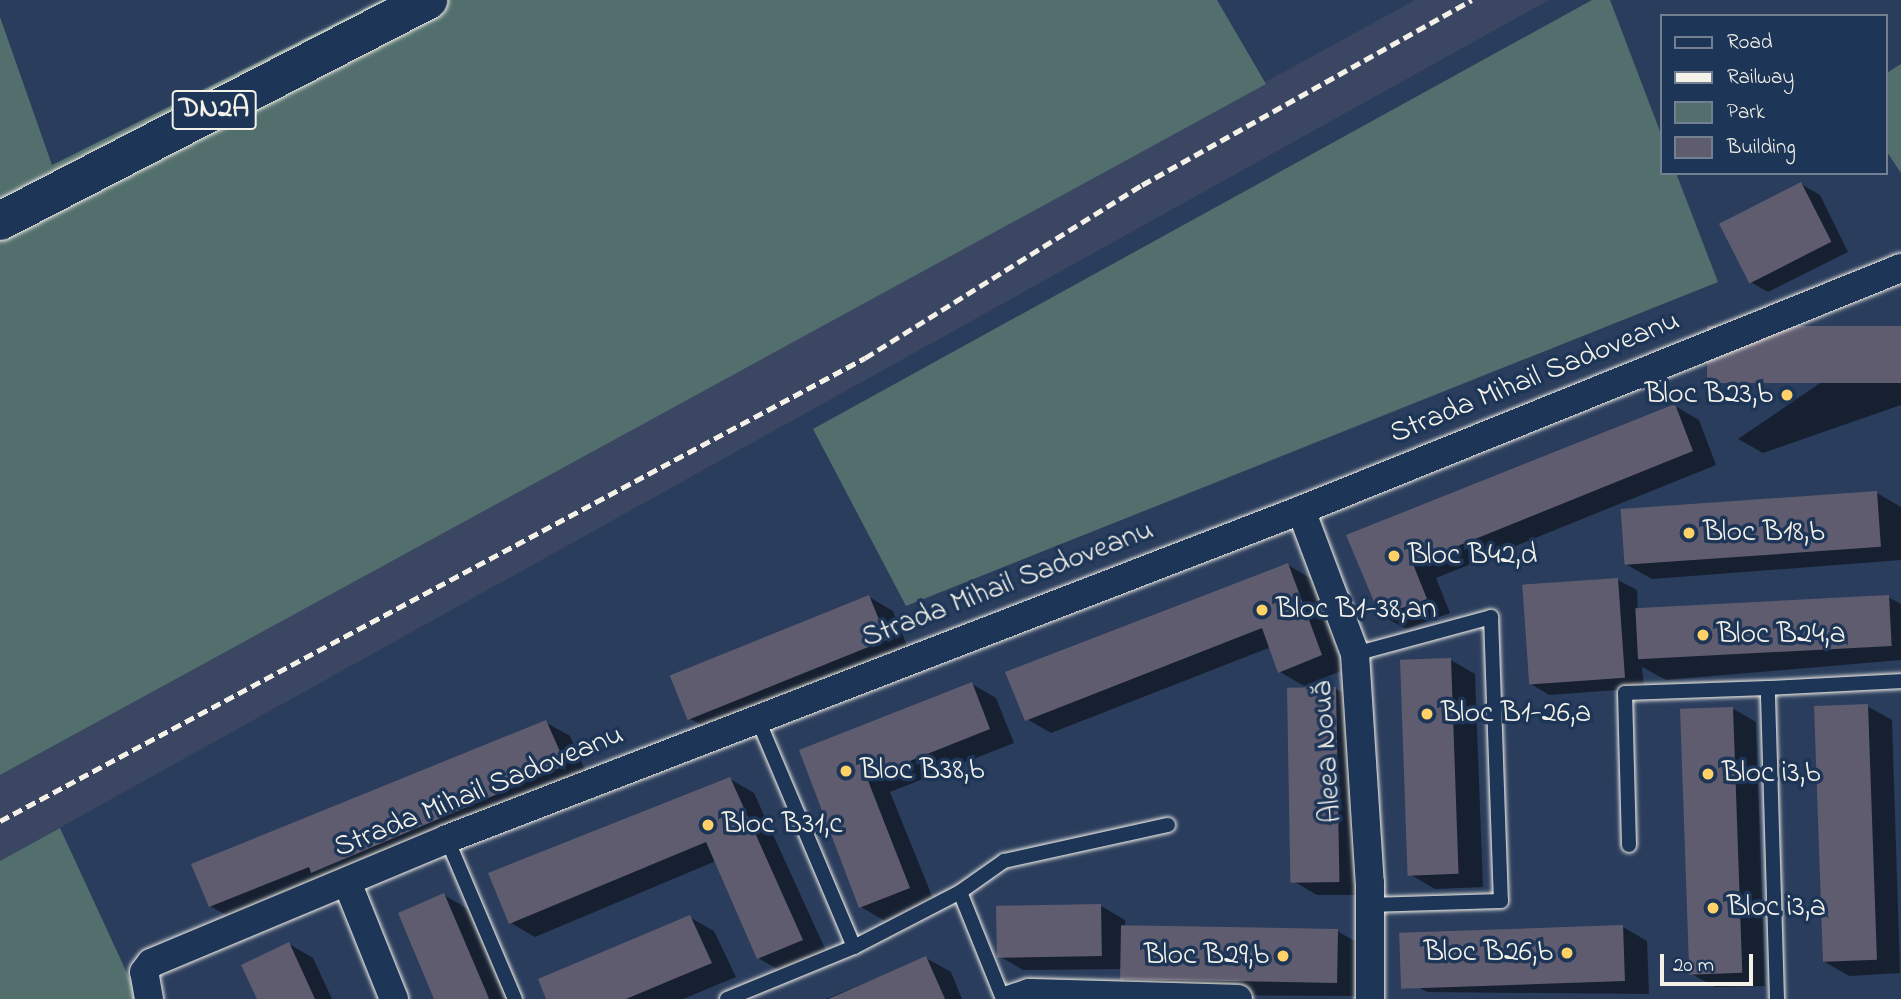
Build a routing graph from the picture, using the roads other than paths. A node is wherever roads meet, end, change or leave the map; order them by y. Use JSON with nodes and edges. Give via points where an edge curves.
{"nodes":[{"id":1,"x":428,"y":0,"type":"edge"},
{"id":2,"x":0,"y":220,"type":"edge"},
{"id":3,"x":1901,"y":268,"type":"edge"},
{"id":4,"x":1301,"y":510,"type":"junction"},
{"id":5,"x":1355,"y":654,"type":"junction"},
{"id":6,"x":1901,"y":681,"type":"edge"},
{"id":7,"x":1768,"y":688,"type":"junction"},
{"id":8,"x":756,"y":716,"type":"junction"},
{"id":9,"x":1168,"y":825,"type":"dead end"},
{"id":10,"x":447,"y":839,"type":"junction"},
{"id":11,"x":1629,"y":845,"type":"dead end"},
{"id":12,"x":347,"y":882,"type":"junction"},
{"id":13,"x":960,"y":892,"type":"junction"},
{"id":14,"x":1368,"y":905,"type":"junction"},
{"id":15,"x":854,"y":947,"type":"junction"},
{"id":16,"x":147,"y":986,"type":"edge"},
{"id":17,"x":394,"y":999,"type":"edge"},
{"id":18,"x":515,"y":999,"type":"edge"},
{"id":19,"x":727,"y":999,"type":"edge"},
{"id":20,"x":1003,"y":999,"type":"edge"},
{"id":21,"x":1011,"y":999,"type":"edge"},
{"id":22,"x":1225,"y":999,"type":"edge"},
{"id":23,"x":1238,"y":999,"type":"edge"},
{"id":24,"x":1370,"y":999,"type":"edge"},
{"id":25,"x":1777,"y":999,"type":"edge"}],
"edges":[{"from":1,"to":2,"type":"highway","number":"DN2A"},
{"from":3,"to":4,"type":"street","name":"Strada Mihail Sadoveanu"},
{"from":4,"to":5,"type":"street","name":"Aleea Nouă"},
{"from":4,"to":8,"type":"street","name":"Strada Mihail Sadoveanu"},
{"from":5,"to":14,"type":"street","name":"Aleea Nouă"},
{"from":5,"to":14,"type":"lane","via":[[1491,617],[1502,901]]},
{"from":6,"to":7,"type":"lane"},
{"from":7,"to":11,"type":"lane","via":[[1625,693]]},
{"from":7,"to":25,"type":"lane"},
{"from":8,"to":10,"type":"street","name":"Strada Mihail Sadoveanu"},
{"from":8,"to":15,"type":"lane"},
{"from":9,"to":13,"type":"lane","via":[[1004,861]]},
{"from":10,"to":12,"type":"street","name":"Strada Mihail Sadoveanu"},
{"from":10,"to":18,"type":"lane"},
{"from":12,"to":16,"type":"street","name":"Strada Mihail Sadoveanu","via":[[151,963]]},
{"from":12,"to":17,"type":"street"},
{"from":13,"to":15,"type":"lane"},
{"from":13,"to":20,"type":"lane"},
{"from":14,"to":24,"type":"street","name":"Aleea Nouă"},
{"from":15,"to":19,"type":"lane"},
{"from":21,"to":22,"type":"street","via":[[1029,993]]},
{"from":22,"to":23,"type":"street"}]}
